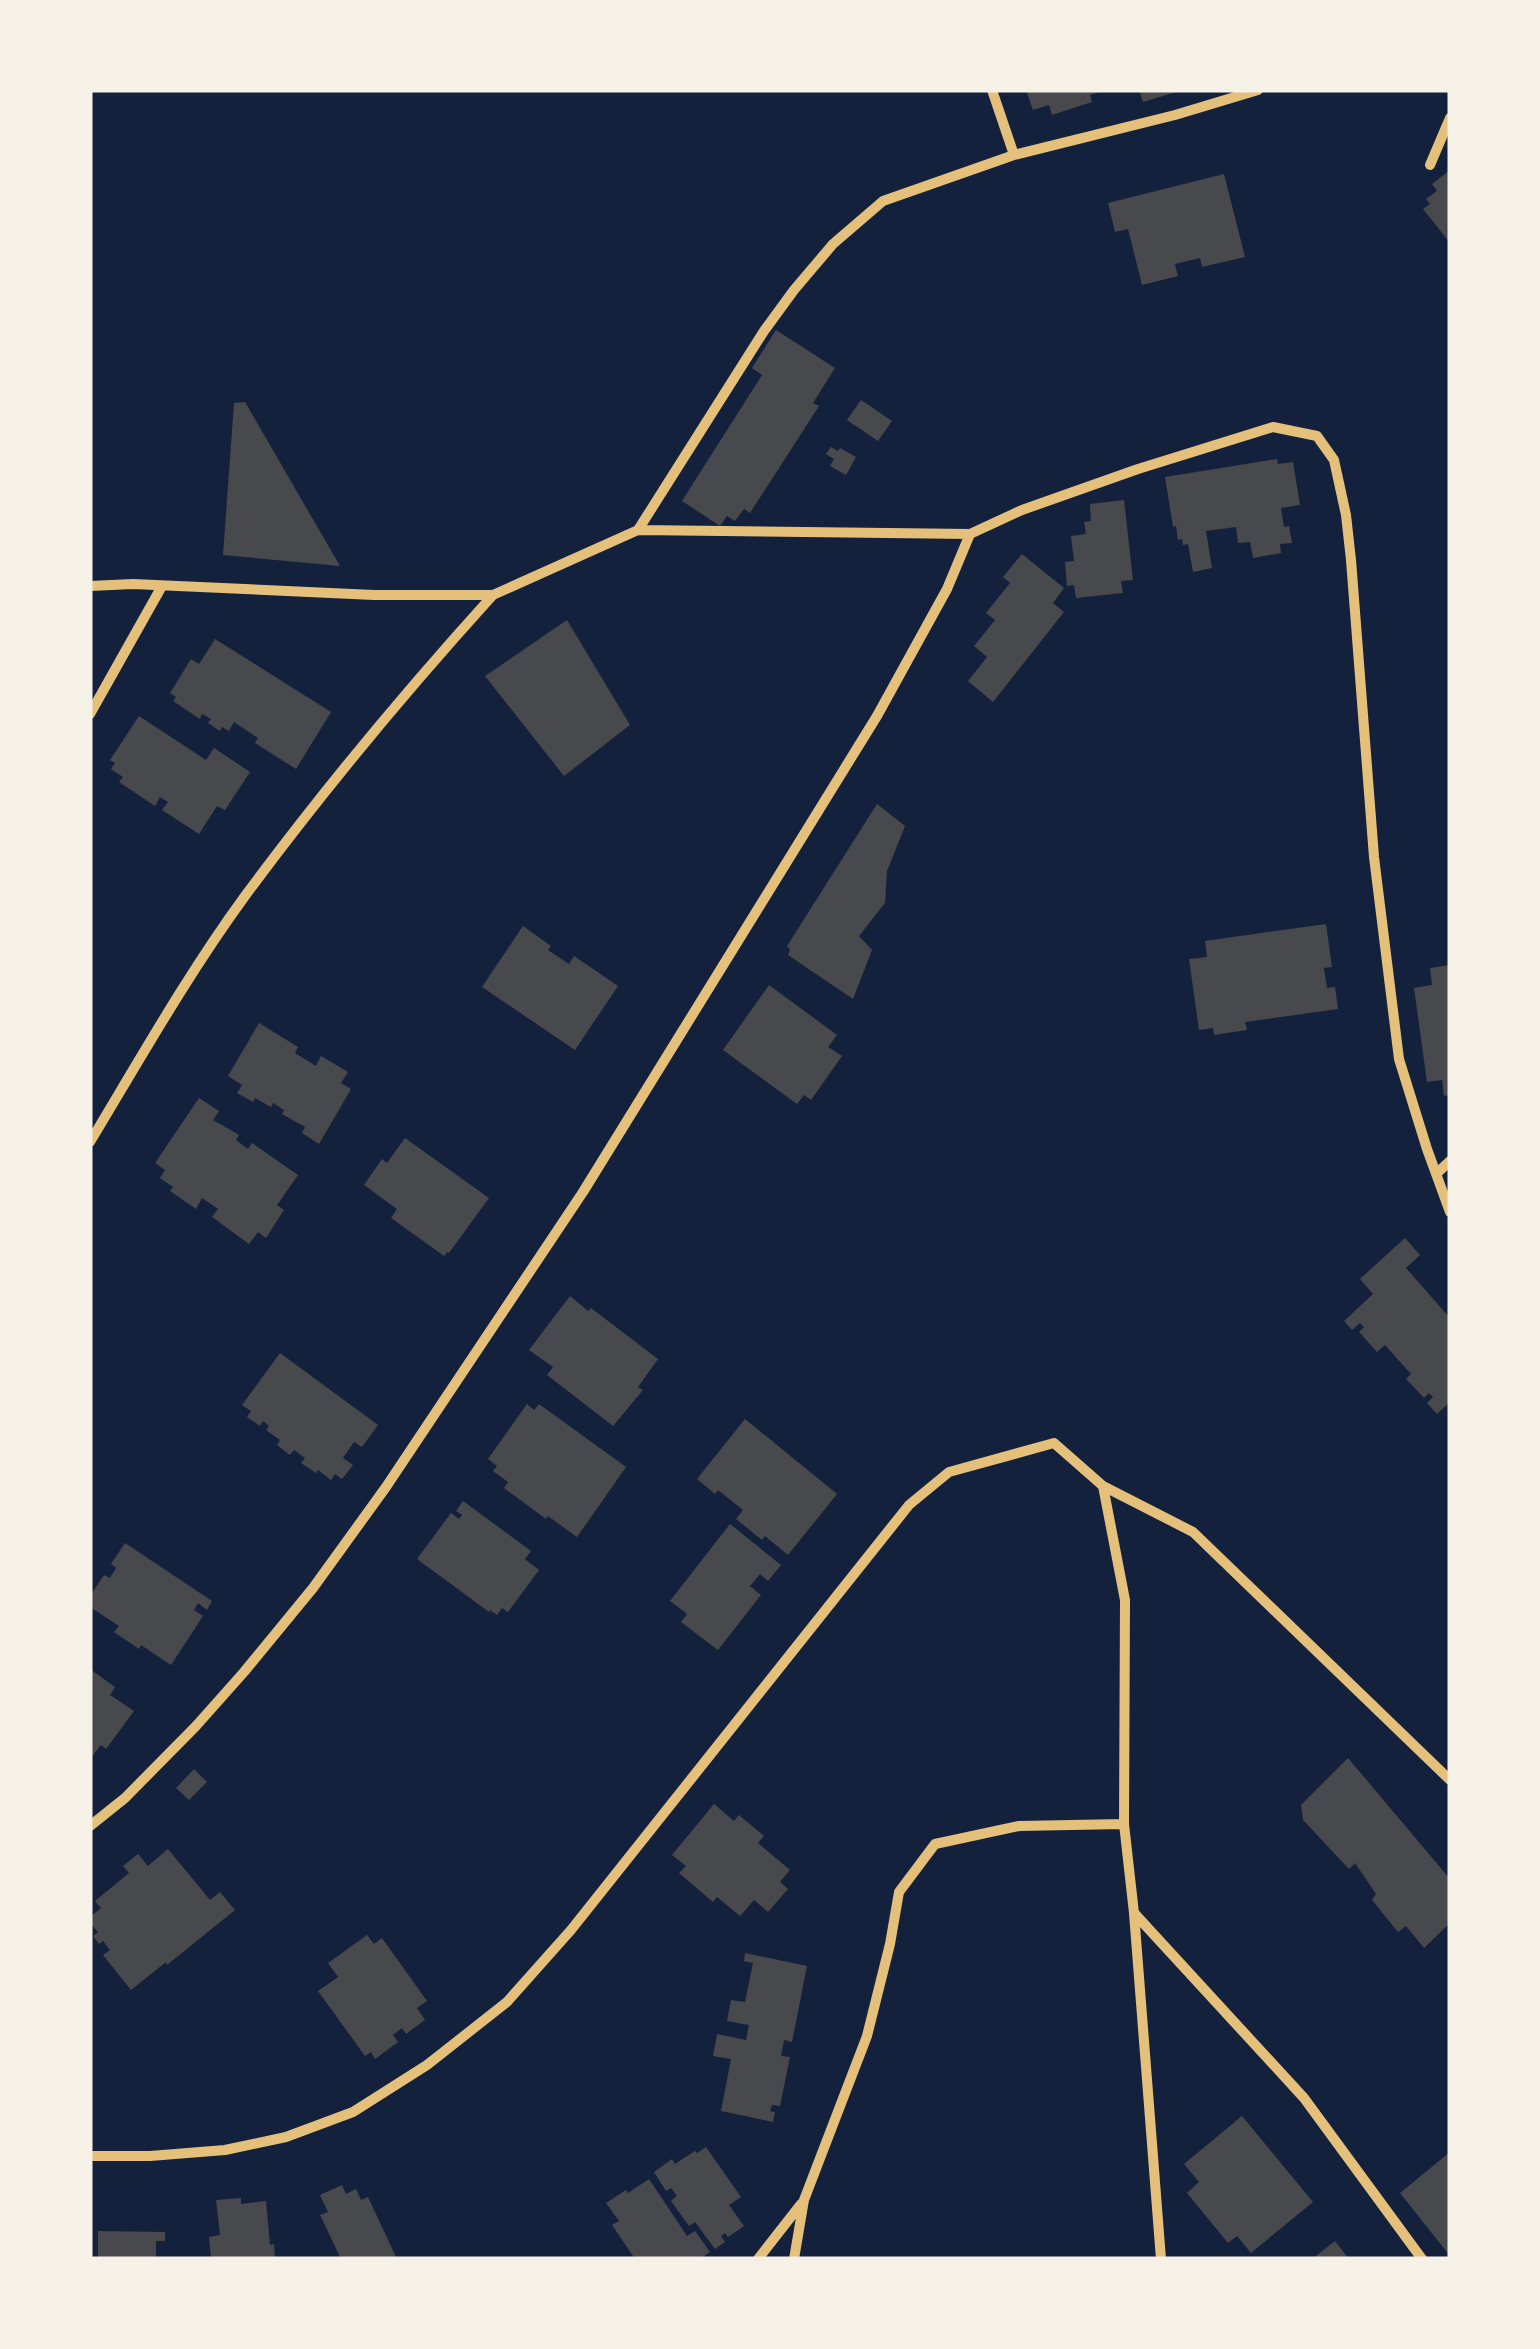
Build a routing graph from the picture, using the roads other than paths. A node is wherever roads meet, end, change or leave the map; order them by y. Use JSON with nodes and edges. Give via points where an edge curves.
{"nodes":[{"id":1,"x":992,"y":90,"type":"edge"},
{"id":2,"x":1258,"y":90,"type":"edge"},
{"id":3,"x":1450,"y":118,"type":"edge"},
{"id":4,"x":1014,"y":155,"type":"junction"},
{"id":5,"x":1430,"y":165,"type":"dead end"},
{"id":6,"x":638,"y":530,"type":"junction"},
{"id":7,"x":970,"y":534,"type":"junction"},
{"id":8,"x":90,"y":586,"type":"edge"},
{"id":9,"x":162,"y":586,"type":"junction"},
{"id":10,"x":494,"y":596,"type":"junction"},
{"id":11,"x":90,"y":714,"type":"edge"},
{"id":12,"x":90,"y":1142,"type":"edge"},
{"id":13,"x":1450,"y":1162,"type":"edge"},
{"id":14,"x":1436,"y":1174,"type":"junction"},
{"id":15,"x":1450,"y":1212,"type":"edge"},
{"id":16,"x":1103,"y":1486,"type":"junction"},
{"id":17,"x":1450,"y":1780,"type":"edge"},
{"id":18,"x":1124,"y":1824,"type":"junction"},
{"id":19,"x":90,"y":1826,"type":"edge"},
{"id":20,"x":1134,"y":1914,"type":"junction"},
{"id":21,"x":90,"y":2156,"type":"edge"},
{"id":22,"x":804,"y":2200,"type":"junction"},
{"id":23,"x":758,"y":2259,"type":"edge"},
{"id":24,"x":794,"y":2259,"type":"edge"},
{"id":25,"x":1161,"y":2259,"type":"edge"},
{"id":26,"x":1422,"y":2259,"type":"edge"}],
"edges":[{"from":1,"to":4,"type":"street"},
{"from":2,"to":4,"type":"street"},
{"from":3,"to":5,"type":"street"},
{"from":4,"to":6,"type":"street","via":[[883,201],[833,244],[764,331]]},
{"from":6,"to":7,"type":"street"},
{"from":6,"to":10,"type":"street"},
{"from":7,"to":14,"type":"street","via":[[1022,510],[1273,426],[1317,436],[1326,448],[1350,545],[1374,857],[1399,1059]]},
{"from":7,"to":19,"type":"street","via":[[868,732],[583,1192],[386,1486],[244,1672]]},
{"from":8,"to":9,"type":"street"},
{"from":9,"to":10,"type":"street"},
{"from":9,"to":11,"type":"street"},
{"from":10,"to":12,"type":"street","via":[[434,660],[244,898]]},
{"from":13,"to":14,"type":"street"},
{"from":14,"to":15,"type":"street"},
{"from":16,"to":17,"type":"street","via":[[1193,1532]]},
{"from":16,"to":18,"type":"street","via":[[1124,1600]]},
{"from":16,"to":21,"type":"street","via":[[1054,1443],[949,1472],[936,1483],[910,1506],[533,1974],[427,2065],[353,2112],[286,2137],[225,2150]]},
{"from":18,"to":20,"type":"street"},
{"from":18,"to":22,"type":"street","via":[[1019,1826],[935,1844],[899,1892],[866,2036]]},
{"from":20,"to":25,"type":"street"},
{"from":20,"to":26,"type":"street","via":[[1304,2098]]},
{"from":22,"to":23,"type":"street"},
{"from":22,"to":24,"type":"street"}]}
